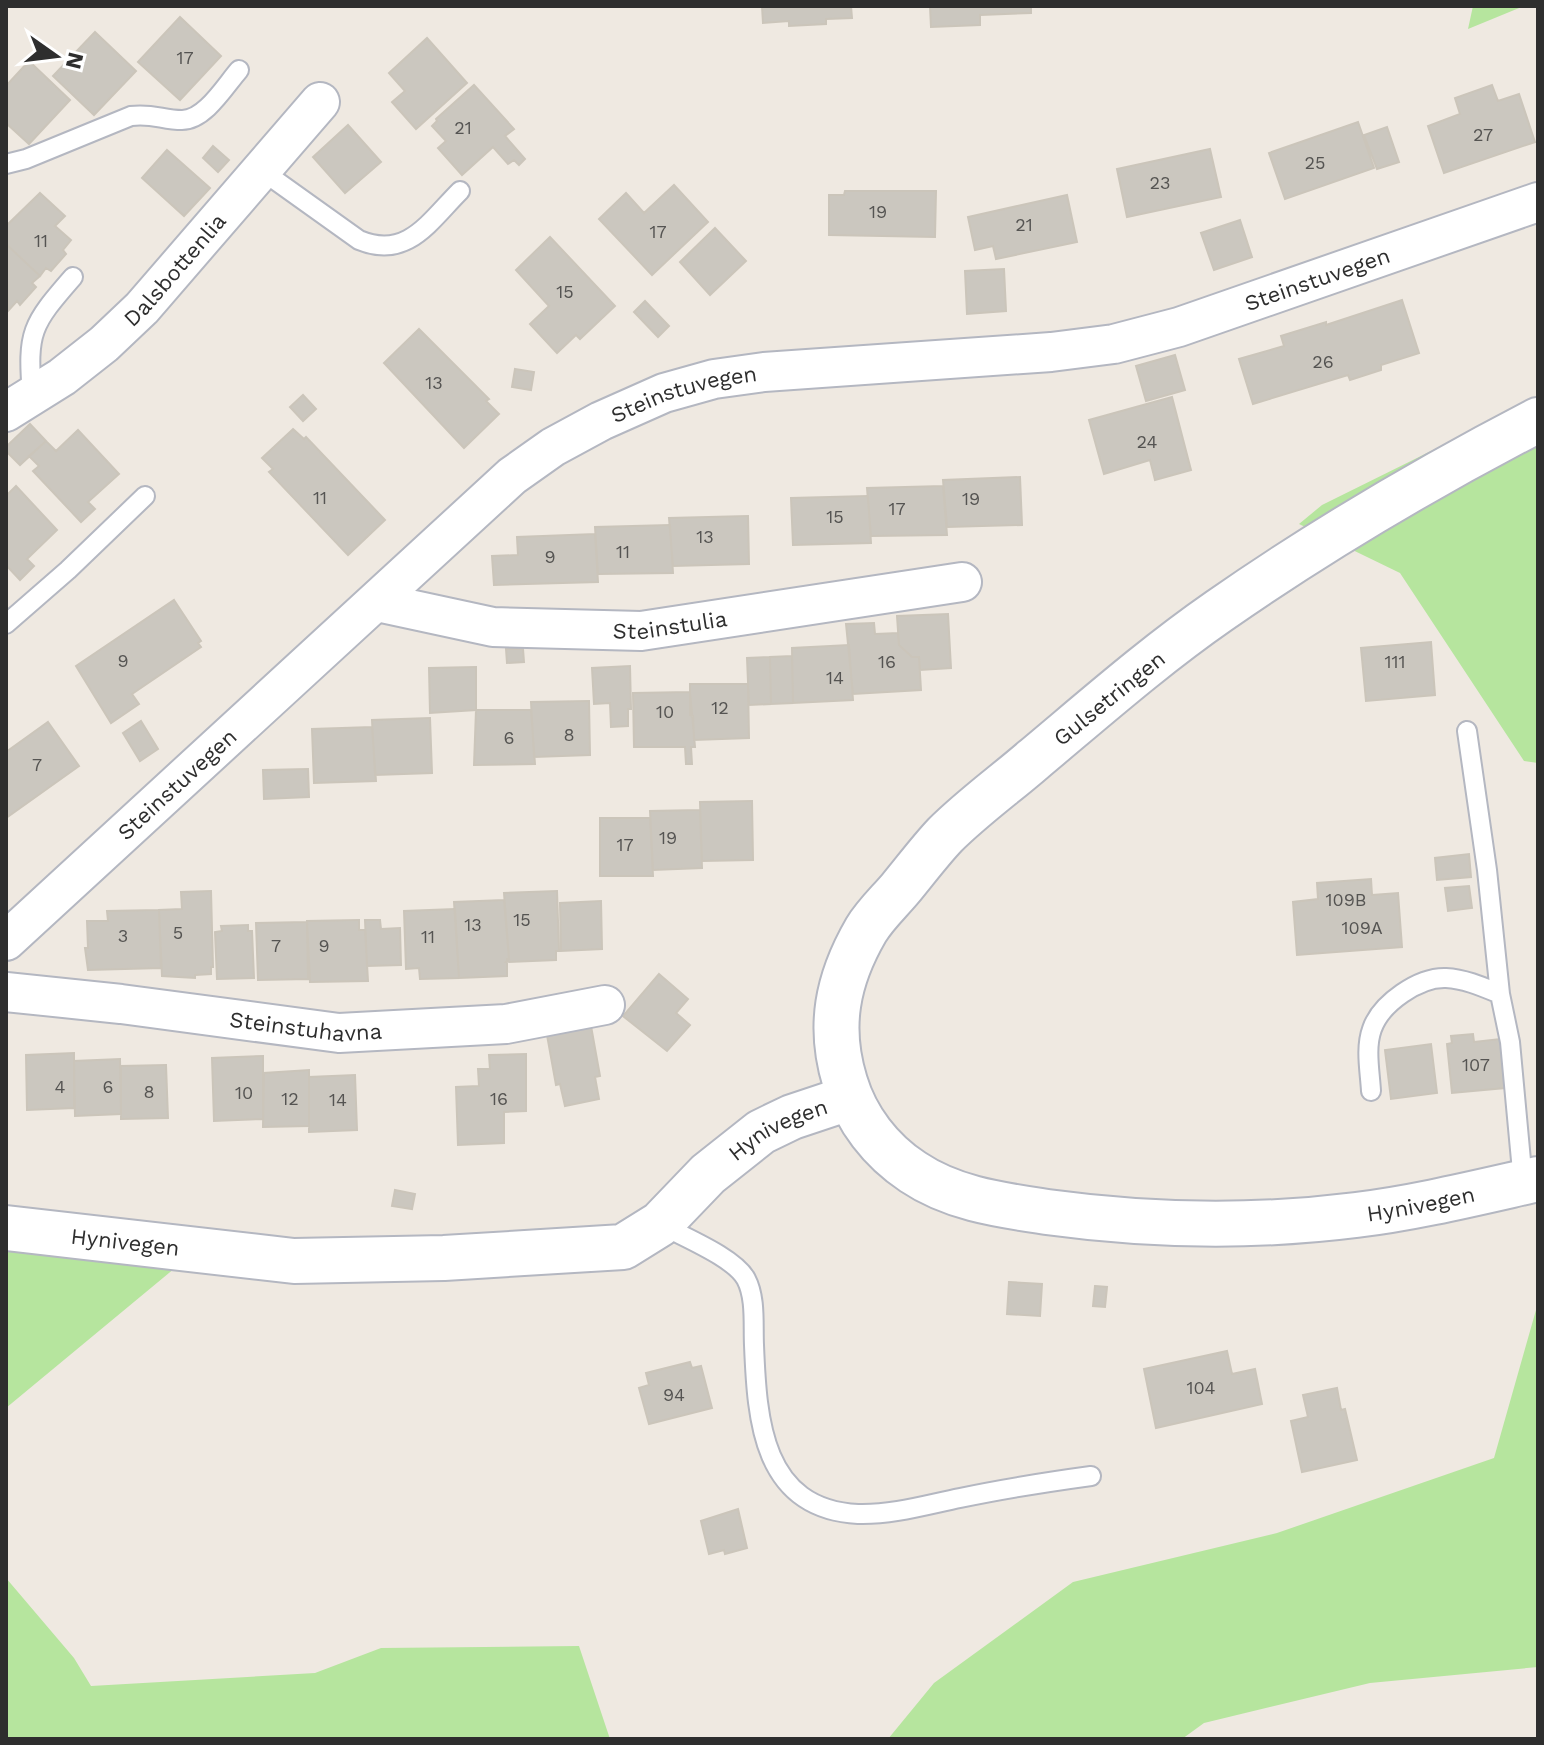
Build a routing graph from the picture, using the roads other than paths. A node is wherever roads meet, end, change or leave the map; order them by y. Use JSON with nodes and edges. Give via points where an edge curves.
{"nodes":[{"id":1,"x":239,"y":70,"type":"dead end"},
{"id":2,"x":320,"y":102,"type":"dead end"},
{"id":3,"x":6,"y":164,"type":"edge"},
{"id":4,"x":261,"y":170,"type":"junction"},
{"id":5,"x":460,"y":191,"type":"dead end"},
{"id":6,"x":1538,"y":202,"type":"edge"},
{"id":7,"x":73,"y":277,"type":"dead end"},
{"id":8,"x":19,"y":404,"type":"edge"},
{"id":9,"x":1538,"y":420,"type":"edge"},
{"id":10,"x":145,"y":496,"type":"dead end"},
{"id":11,"x":962,"y":582,"type":"dead end"},
{"id":12,"x":377,"y":602,"type":"junction"},
{"id":13,"x":6,"y":624,"type":"edge"},
{"id":14,"x":1467,"y":731,"type":"dead end"},
{"id":15,"x":6,"y":941,"type":"edge"},
{"id":16,"x":6,"y":992,"type":"edge"},
{"id":17,"x":1500,"y":994,"type":"junction"},
{"id":18,"x":605,"y":1005,"type":"dead end"},
{"id":19,"x":1371,"y":1091,"type":"dead end"},
{"id":20,"x":849,"y":1098,"type":"junction"},
{"id":21,"x":1530,"y":1180,"type":"edge"},
{"id":22,"x":660,"y":1224,"type":"junction"},
{"id":23,"x":6,"y":1228,"type":"edge"},
{"id":24,"x":1091,"y":1476,"type":"dead end"}],
"edges":[{"from":1,"to":3,"type":"lane","via":[[202,112],[189,119],[131,116]]},
{"from":2,"to":4,"type":"street","name":"Dalsbottenlia"},
{"from":4,"to":5,"type":"lane","via":[[359,240],[384,247],[408,240]]},
{"from":4,"to":8,"type":"street","name":"Dalsbottenlia","via":[[142,308],[62,377]]},
{"from":6,"to":12,"type":"street","name":"Steinstuvegen","via":[[1179,327],[1114,344],[764,372],[664,393],[553,447],[512,476]]},
{"from":7,"to":8,"type":"lane","via":[[33,331]]},
{"from":9,"to":20,"type":"main road","name":"Gulsetringen","via":[[1323,542],[1216,612],[947,833],[867,927],[849,966],[834,1028]]},
{"from":10,"to":13,"type":"lane"},
{"from":11,"to":12,"type":"street","name":"Steinstulia","via":[[641,631],[493,627]]},
{"from":12,"to":15,"type":"street","name":"Steinstuvegen"},
{"from":14,"to":17,"type":"lane"},
{"from":16,"to":18,"type":"street","name":"Steinstuhavna","via":[[339,1033],[506,1024]]},
{"from":17,"to":19,"type":"lane","via":[[1444,977],[1398,995],[1372,1028]]},
{"from":17,"to":21,"type":"lane"},
{"from":20,"to":21,"type":"main road","name":"Hynivegen","via":[[884,1149],[935,1185],[981,1201],[1074,1215],[1150,1223],[1267,1224],[1360,1215]]},
{"from":20,"to":22,"type":"main road","name":"Hynivegen","via":[[761,1132],[708,1174]]},
{"from":22,"to":23,"type":"main road","name":"Hynivegen","via":[[623,1247],[294,1261]]},
{"from":22,"to":24,"type":"lane","via":[[738,1267],[747,1281],[770,1457],[794,1492],[812,1503],[833,1510],[886,1513]]}]}
